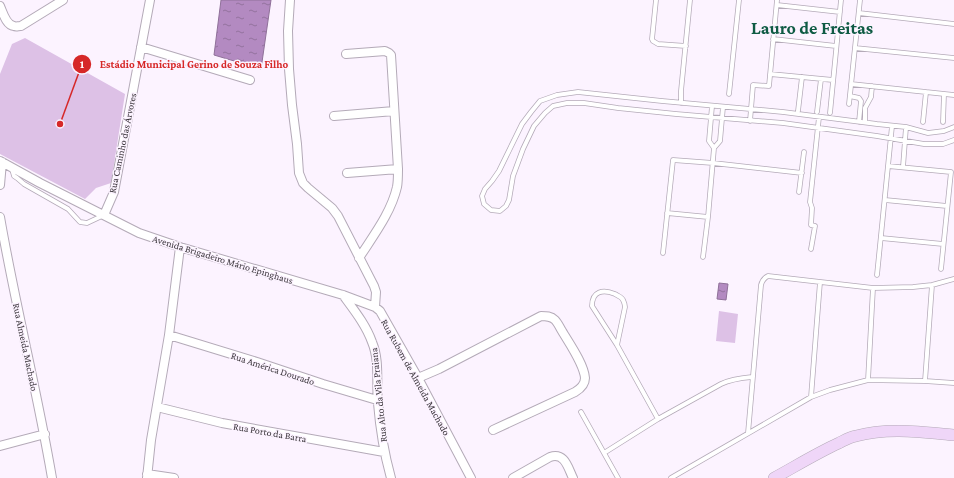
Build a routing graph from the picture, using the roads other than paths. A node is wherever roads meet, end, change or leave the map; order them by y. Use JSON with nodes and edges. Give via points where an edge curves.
{"nodes":[{"id":1,"x":63,"y":0,"type":"edge"},
{"id":2,"x":150,"y":0,"type":"edge"},
{"id":3,"x":290,"y":0,"type":"edge"},
{"id":4,"x":656,"y":0,"type":"edge"},
{"id":5,"x":690,"y":0,"type":"edge"},
{"id":6,"x":739,"y":0,"type":"edge"},
{"id":7,"x":841,"y":0,"type":"edge"},
{"id":8,"x":860,"y":0,"type":"edge"},
{"id":9,"x":777,"y":2,"type":"edge"},
{"id":10,"x":0,"y":6,"type":"edge"},
{"id":11,"x":840,"y":12,"type":"junction"},
{"id":12,"x":859,"y":14,"type":"junction"},
{"id":13,"x":954,"y":24,"type":"edge"},
{"id":14,"x":773,"y":39,"type":"junction"},
{"id":15,"x":686,"y":46,"type":"junction"},
{"id":16,"x":836,"y":46,"type":"junction"},
{"id":17,"x":141,"y":47,"type":"junction"},
{"id":18,"x":855,"y":48,"type":"junction"},
{"id":19,"x":346,"y":54,"type":"dead end"},
{"id":20,"x":954,"y":58,"type":"edge"},
{"id":21,"x":770,"y":74,"type":"junction"},
{"id":22,"x":802,"y":77,"type":"junction"},
{"id":23,"x":821,"y":79,"type":"junction"},
{"id":24,"x":250,"y":80,"type":"dead end"},
{"id":25,"x":833,"y":80,"type":"junction"},
{"id":26,"x":851,"y":84,"type":"junction"},
{"id":27,"x":872,"y":86,"type":"junction"},
{"id":28,"x":926,"y":92,"type":"junction"},
{"id":29,"x":729,"y":94,"type":"dead end"},
{"id":30,"x":944,"y":94,"type":"junction"},
{"id":31,"x":954,"y":95,"type":"edge"},
{"id":32,"x":850,"y":96,"type":"junction"},
{"id":33,"x":681,"y":103,"type":"junction"},
{"id":34,"x":849,"y":104,"type":"dead end"},
{"id":35,"x":712,"y":106,"type":"junction"},
{"id":36,"x":723,"y":107,"type":"junction"},
{"id":37,"x":751,"y":109,"type":"junction"},
{"id":38,"x":394,"y":111,"type":"junction"},
{"id":39,"x":798,"y":111,"type":"dead end"},
{"id":40,"x":817,"y":112,"type":"dead end"},
{"id":41,"x":830,"y":113,"type":"dead end"},
{"id":42,"x":334,"y":116,"type":"dead end"},
{"id":43,"x":711,"y":117,"type":"junction"},
{"id":44,"x":819,"y":117,"type":"junction"},
{"id":45,"x":722,"y":118,"type":"junction"},
{"id":46,"x":750,"y":121,"type":"junction"},
{"id":47,"x":859,"y":122,"type":"junction"},
{"id":48,"x":865,"y":122,"type":"junction"},
{"id":49,"x":923,"y":122,"type":"dead end"},
{"id":50,"x":943,"y":122,"type":"dead end"},
{"id":51,"x":892,"y":126,"type":"junction"},
{"id":52,"x":906,"y":127,"type":"junction"},
{"id":53,"x":954,"y":127,"type":"edge"},
{"id":54,"x":818,"y":128,"type":"junction"},
{"id":55,"x":891,"y":139,"type":"junction"},
{"id":56,"x":954,"y":140,"type":"edge"},
{"id":57,"x":905,"y":141,"type":"junction"},
{"id":58,"x":714,"y":148,"type":"junction"},
{"id":59,"x":804,"y":152,"type":"dead end"},
{"id":60,"x":1,"y":161,"type":"edge"},
{"id":61,"x":713,"y":163,"type":"junction"},
{"id":62,"x":888,"y":166,"type":"junction"},
{"id":63,"x":11,"y":167,"type":"junction"},
{"id":64,"x":903,"y":167,"type":"junction"},
{"id":65,"x":398,"y":169,"type":"junction"},
{"id":66,"x":347,"y":173,"type":"dead end"},
{"id":67,"x":802,"y":173,"type":"junction"},
{"id":68,"x":0,"y":185,"type":"edge"},
{"id":69,"x":799,"y":192,"type":"dead end"},
{"id":70,"x":885,"y":200,"type":"junction"},
{"id":71,"x":947,"y":206,"type":"junction"},
{"id":72,"x":667,"y":213,"type":"junction"},
{"id":73,"x":104,"y":215,"type":"junction"},
{"id":74,"x":0,"y":217,"type":"edge"},
{"id":75,"x":708,"y":217,"type":"junction"},
{"id":76,"x":880,"y":238,"type":"junction"},
{"id":77,"x":944,"y":244,"type":"junction"},
{"id":78,"x":180,"y":247,"type":"junction"},
{"id":79,"x":812,"y":249,"type":"dead end"},
{"id":80,"x":663,"y":253,"type":"dead end"},
{"id":81,"x":703,"y":257,"type":"dead end"},
{"id":82,"x":359,"y":258,"type":"junction"},
{"id":83,"x":941,"y":269,"type":"dead end"},
{"id":84,"x":877,"y":275,"type":"dead end"},
{"id":85,"x":954,"y":279,"type":"edge"},
{"id":86,"x":820,"y":282,"type":"junction"},
{"id":87,"x":932,"y":285,"type":"junction"},
{"id":88,"x":873,"y":288,"type":"junction"},
{"id":89,"x":343,"y":295,"type":"junction"},
{"id":90,"x":376,"y":307,"type":"junction"},
{"id":91,"x":169,"y":335,"type":"junction"},
{"id":92,"x":617,"y":345,"type":"junction"},
{"id":93,"x":418,"y":378,"type":"junction"},
{"id":94,"x":752,"y":378,"type":"junction"},
{"id":95,"x":868,"y":380,"type":"junction"},
{"id":96,"x":925,"y":380,"type":"junction"},
{"id":97,"x":954,"y":383,"type":"edge"},
{"id":98,"x":811,"y":397,"type":"junction"},
{"id":99,"x":377,"y":400,"type":"junction"},
{"id":100,"x":157,"y":407,"type":"junction"},
{"id":101,"x":581,"y":412,"type":"dead end"},
{"id":102,"x":658,"y":419,"type":"junction"},
{"id":103,"x":493,"y":430,"type":"dead end"},
{"id":104,"x":748,"y":433,"type":"junction"},
{"id":105,"x":45,"y":434,"type":"junction"},
{"id":106,"x":954,"y":435,"type":"edge"},
{"id":107,"x":0,"y":446,"type":"edge"},
{"id":108,"x":384,"y":452,"type":"junction"},
{"id":109,"x":604,"y":452,"type":"junction"},
{"id":110,"x":147,"y":476,"type":"edge"},
{"id":111,"x":52,"y":478,"type":"edge"},
{"id":112,"x":174,"y":478,"type":"edge"},
{"id":113,"x":391,"y":478,"type":"edge"},
{"id":114,"x":471,"y":478,"type":"edge"},
{"id":115,"x":513,"y":478,"type":"edge"},
{"id":116,"x":573,"y":478,"type":"edge"},
{"id":117,"x":618,"y":478,"type":"edge"},
{"id":118,"x":671,"y":478,"type":"edge"},
{"id":119,"x":774,"y":478,"type":"edge"}],
"edges":[{"from":1,"to":10,"type":"street","via":[[21,26],[9,24]]},
{"from":2,"to":17,"type":"street","name":"Rua Caminho das Árvores"},
{"from":3,"to":82,"type":"street","via":[[289,69],[299,174],[303,183],[338,216]]},
{"from":4,"to":15,"type":"lane","via":[[653,41],[658,44]]},
{"from":5,"to":15,"type":"lane"},
{"from":6,"to":29,"type":"lane"},
{"from":7,"to":11,"type":"lane"},
{"from":8,"to":12,"type":"lane"},
{"from":9,"to":11,"type":"lane"},
{"from":9,"to":14,"type":"lane"},
{"from":11,"to":16,"type":"lane"},
{"from":12,"to":13,"type":"lane"},
{"from":12,"to":18,"type":"lane"},
{"from":14,"to":16,"type":"lane"},
{"from":14,"to":21,"type":"lane"},
{"from":15,"to":33,"type":"lane"},
{"from":16,"to":25,"type":"lane"},
{"from":17,"to":24,"type":"street"},
{"from":17,"to":73,"type":"street","name":"Rua Caminho das Árvores","via":[[114,192]]},
{"from":18,"to":20,"type":"lane"},
{"from":18,"to":26,"type":"lane"},
{"from":19,"to":38,"type":"street","via":[[385,51],[391,55]]},
{"from":21,"to":22,"type":"lane"},
{"from":21,"to":37,"type":"lane","via":[[768,86],[753,85]]},
{"from":22,"to":23,"type":"lane"},
{"from":22,"to":39,"type":"lane"},
{"from":23,"to":25,"type":"lane"},
{"from":23,"to":40,"type":"lane"},
{"from":25,"to":41,"type":"lane"},
{"from":26,"to":27,"type":"lane"},
{"from":26,"to":32,"type":"lane"},
{"from":27,"to":28,"type":"lane"},
{"from":27,"to":48,"type":"lane"},
{"from":28,"to":30,"type":"lane"},
{"from":28,"to":49,"type":"lane"},
{"from":30,"to":31,"type":"lane"},
{"from":30,"to":50,"type":"lane"},
{"from":32,"to":34,"type":"lane"},
{"from":32,"to":47,"type":"lane","via":[[861,100]]},
{"from":33,"to":35,"type":"lane"},
{"from":33,"to":43,"type":"lane","via":[[578,92],[557,95],[540,102],[522,124],[499,172],[485,189],[482,196],[484,204],[491,210],[500,211],[506,206],[513,176],[534,126],[554,106],[584,103]]},
{"from":35,"to":36,"type":"lane"},
{"from":35,"to":43,"type":"lane"},
{"from":36,"to":37,"type":"lane"},
{"from":36,"to":45,"type":"lane"},
{"from":37,"to":44,"type":"lane"},
{"from":37,"to":46,"type":"lane"},
{"from":38,"to":42,"type":"street"},
{"from":38,"to":65,"type":"street"},
{"from":43,"to":45,"type":"lane"},
{"from":43,"to":58,"type":"lane","via":[[709,141]]},
{"from":44,"to":47,"type":"lane"},
{"from":44,"to":54,"type":"lane"},
{"from":45,"to":46,"type":"lane"},
{"from":45,"to":58,"type":"lane","via":[[720,141]]},
{"from":46,"to":54,"type":"lane"},
{"from":47,"to":48,"type":"lane"},
{"from":48,"to":51,"type":"lane"},
{"from":51,"to":52,"type":"lane"},
{"from":51,"to":55,"type":"lane"},
{"from":52,"to":53,"type":"lane","via":[[928,133]]},
{"from":52,"to":57,"type":"lane"},
{"from":54,"to":55,"type":"lane"},
{"from":54,"to":79,"type":"lane","via":[[810,202],[811,225],[815,226]]},
{"from":55,"to":57,"type":"lane"},
{"from":55,"to":62,"type":"lane"},
{"from":56,"to":57,"type":"lane","via":[[943,144]]},
{"from":57,"to":64,"type":"lane"},
{"from":58,"to":61,"type":"lane"},
{"from":59,"to":67,"type":"lane"},
{"from":60,"to":63,"type":"street","name":"Avenida Brigadeiro Mário Epinghaus"},
{"from":60,"to":68,"type":"street"},
{"from":61,"to":67,"type":"lane"},
{"from":61,"to":72,"type":"lane","via":[[673,160]]},
{"from":61,"to":75,"type":"lane"},
{"from":62,"to":64,"type":"lane"},
{"from":62,"to":70,"type":"lane"},
{"from":63,"to":73,"type":"street","name":"Avenida Brigadeiro Mário Epinghaus"},
{"from":63,"to":73,"type":"lane","via":[[14,176],[24,184],[68,209],[80,222],[87,224]]},
{"from":64,"to":71,"type":"lane","via":[[951,172]]},
{"from":65,"to":66,"type":"street"},
{"from":65,"to":82,"type":"street","via":[[397,186],[389,208]]},
{"from":67,"to":69,"type":"lane"},
{"from":70,"to":71,"type":"lane"},
{"from":70,"to":76,"type":"lane"},
{"from":71,"to":77,"type":"lane"},
{"from":72,"to":75,"type":"lane"},
{"from":72,"to":80,"type":"lane"},
{"from":73,"to":78,"type":"street","name":"Avenida Brigadeiro Mário Epinghaus","via":[[139,233]]},
{"from":74,"to":105,"type":"street","name":"Rua Almeida Machado"},
{"from":75,"to":81,"type":"lane"},
{"from":76,"to":77,"type":"lane"},
{"from":76,"to":84,"type":"lane"},
{"from":77,"to":83,"type":"lane"},
{"from":78,"to":89,"type":"street","name":"Avenida Brigadeiro Mário Epinghaus"},
{"from":78,"to":91,"type":"street"},
{"from":82,"to":90,"type":"street","via":[[374,286]]},
{"from":85,"to":87,"type":"lane"},
{"from":86,"to":88,"type":"lane"},
{"from":86,"to":94,"type":"lane","via":[[768,276],[762,281]]},
{"from":86,"to":98,"type":"lane"},
{"from":87,"to":88,"type":"lane"},
{"from":87,"to":96,"type":"lane"},
{"from":88,"to":95,"type":"lane"},
{"from":89,"to":90,"type":"street"},
{"from":89,"to":99,"type":"street","name":"Rua Alto da Vila Praiana","via":[[368,332],[375,350]]},
{"from":90,"to":93,"type":"street","name":"Rua Rubem de Almeida Machado"},
{"from":91,"to":99,"type":"street","name":"Rua América Dourado"},
{"from":91,"to":100,"type":"street"},
{"from":92,"to":92,"type":"lane","via":[[592,306],[594,296],[604,291],[618,295],[624,301]]},
{"from":92,"to":102,"type":"lane"},
{"from":93,"to":103,"type":"street","via":[[541,316],[555,320],[583,370],[583,385],[575,392]]},
{"from":93,"to":114,"type":"street","name":"Rua Rubem de Almeida Machado"},
{"from":94,"to":102,"type":"lane","via":[[728,381]]},
{"from":94,"to":104,"type":"lane"},
{"from":95,"to":96,"type":"lane"},
{"from":95,"to":98,"type":"lane"},
{"from":96,"to":97,"type":"lane"},
{"from":98,"to":104,"type":"lane"},
{"from":99,"to":108,"type":"street","name":"Rua Alto da Vila Praiana"},
{"from":100,"to":108,"type":"street","name":"Rua Porto da Barra","via":[[222,423]]},
{"from":100,"to":110,"type":"street"},
{"from":101,"to":109,"type":"lane"},
{"from":102,"to":109,"type":"lane"},
{"from":104,"to":118,"type":"lane"},
{"from":105,"to":107,"type":"street"},
{"from":105,"to":111,"type":"street","name":"Rua Almeida Machado"},
{"from":106,"to":119,"type":"street","via":[[881,431],[855,436],[825,449]]},
{"from":108,"to":113,"type":"street","name":"Rua Alto da Vila Praiana"},
{"from":109,"to":117,"type":"lane"},
{"from":110,"to":112,"type":"street"},
{"from":115,"to":116,"type":"street","via":[[555,455],[565,460]]}]}
